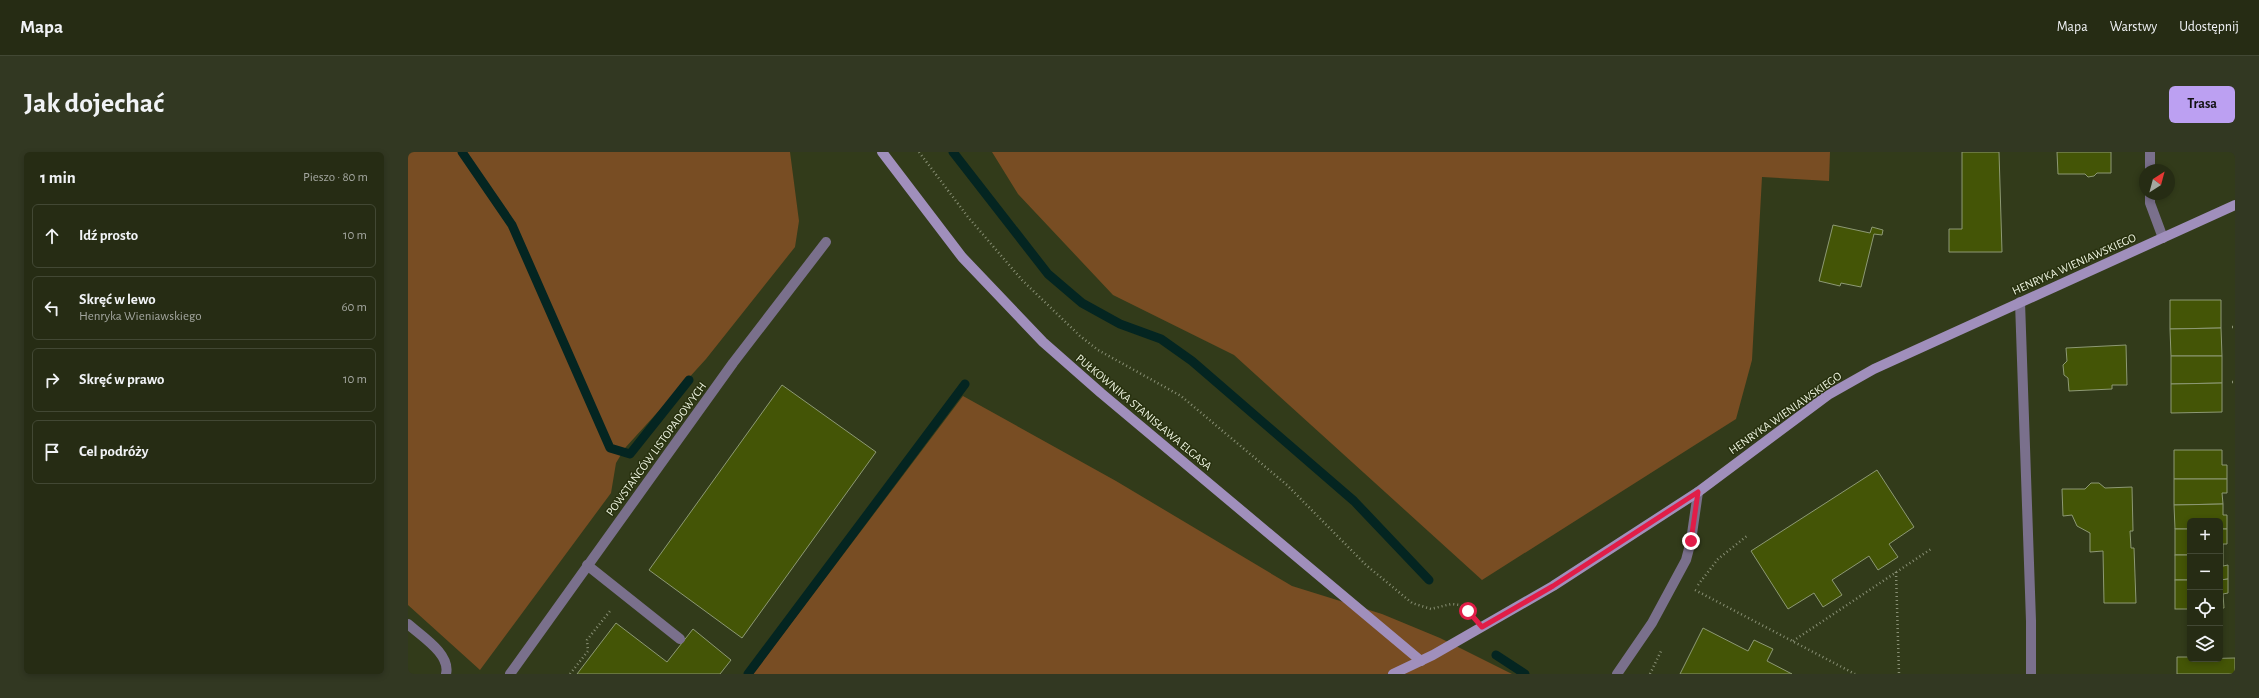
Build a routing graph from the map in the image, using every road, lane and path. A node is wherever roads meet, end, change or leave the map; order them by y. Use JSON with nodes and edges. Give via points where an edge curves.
{"nodes":[{"id":1,"x":882,"y":152,"type":"edge"},
{"id":2,"x":919,"y":152,"type":"edge"},
{"id":3,"x":2150,"y":152,"type":"edge"},
{"id":4,"x":2150,"y":164,"type":"edge"},
{"id":5,"x":2150,"y":200,"type":"edge"},
{"id":6,"x":2235,"y":205,"type":"edge"},
{"id":7,"x":2163,"y":238,"type":"junction"},
{"id":8,"x":826,"y":242,"type":"dead end"},
{"id":9,"x":2020,"y":302,"type":"junction"},
{"id":10,"x":1698,"y":492,"type":"junction"},
{"id":11,"x":1748,"y":535,"type":"dead end"},
{"id":12,"x":1931,"y":549,"type":"dead end"},
{"id":13,"x":587,"y":565,"type":"junction"},
{"id":14,"x":1896,"y":572,"type":"junction"},
{"id":15,"x":1695,"y":590,"type":"junction"},
{"id":16,"x":622,"y":594,"type":"junction"},
{"id":17,"x":1690,"y":595,"type":"dead end"},
{"id":18,"x":408,"y":624,"type":"edge"},
{"id":19,"x":1482,"y":627,"type":"junction"},
{"id":20,"x":680,"y":639,"type":"dead end"},
{"id":21,"x":1793,"y":641,"type":"junction"},
{"id":22,"x":1664,"y":643,"type":"dead end"},
{"id":23,"x":1421,"y":661,"type":"junction"},
{"id":24,"x":446,"y":674,"type":"edge"},
{"id":25,"x":510,"y":674,"type":"edge"},
{"id":26,"x":570,"y":674,"type":"edge"},
{"id":27,"x":1393,"y":674,"type":"edge"},
{"id":28,"x":1617,"y":674,"type":"edge"},
{"id":29,"x":1650,"y":674,"type":"edge"},
{"id":30,"x":1855,"y":674,"type":"edge"},
{"id":31,"x":1899,"y":674,"type":"edge"},
{"id":32,"x":2031,"y":674,"type":"edge"}],
"edges":[{"from":1,"to":23,"type":"street","name":"PUŁKOWNIKA STANISŁAWA ELGASA","via":[[962,257],[1043,342]]},
{"from":2,"to":19,"type":"path","via":[[968,217],[1022,280],[1080,336],[1098,350],[1181,396],[1287,485],[1366,565],[1412,603],[1431,609],[1451,604],[1460,605]]},
{"from":3,"to":4,"type":"street"},
{"from":5,"to":7,"type":"street"},
{"from":6,"to":7,"type":"street","name":"HENRYKA WIENIAWSKIEGO"},
{"from":7,"to":9,"type":"street","name":"HENRYKA WIENIAWSKIEGO"},
{"from":8,"to":13,"type":"street","name":"POWSTAŃCÓW LISTOPADOWYCH","via":[[733,363]]},
{"from":9,"to":10,"type":"street","name":"HENRYKA WIENIAWSKIEGO","via":[[1874,368],[1828,395]]},
{"from":9,"to":32,"type":"street"},
{"from":10,"to":19,"type":"street","name":"HENRYKA WIENIAWSKIEGO","via":[[1553,586]]},
{"from":10,"to":28,"type":"street","via":[[1686,560],[1652,623]]},
{"from":11,"to":15,"type":"path","via":[[1718,559]]},
{"from":12,"to":14,"type":"path"},
{"from":13,"to":16,"type":"street"},
{"from":13,"to":25,"type":"street","name":"POWSTAŃCÓW LISTOPADOWYCH"},
{"from":14,"to":21,"type":"path"},
{"from":14,"to":31,"type":"path"},
{"from":15,"to":17,"type":"path"},
{"from":15,"to":21,"type":"path"},
{"from":16,"to":20,"type":"street"},
{"from":16,"to":26,"type":"path","via":[[587,640],[588,651]]},
{"from":18,"to":24,"type":"street","via":[[440,652],[445,660]]},
{"from":19,"to":23,"type":"street","name":"HENRYKA WIENIAWSKIEGO"},
{"from":21,"to":30,"type":"path"},
{"from":22,"to":29,"type":"path"},
{"from":23,"to":27,"type":"street","name":"HENRYKA WIENIAWSKIEGO"}]}
